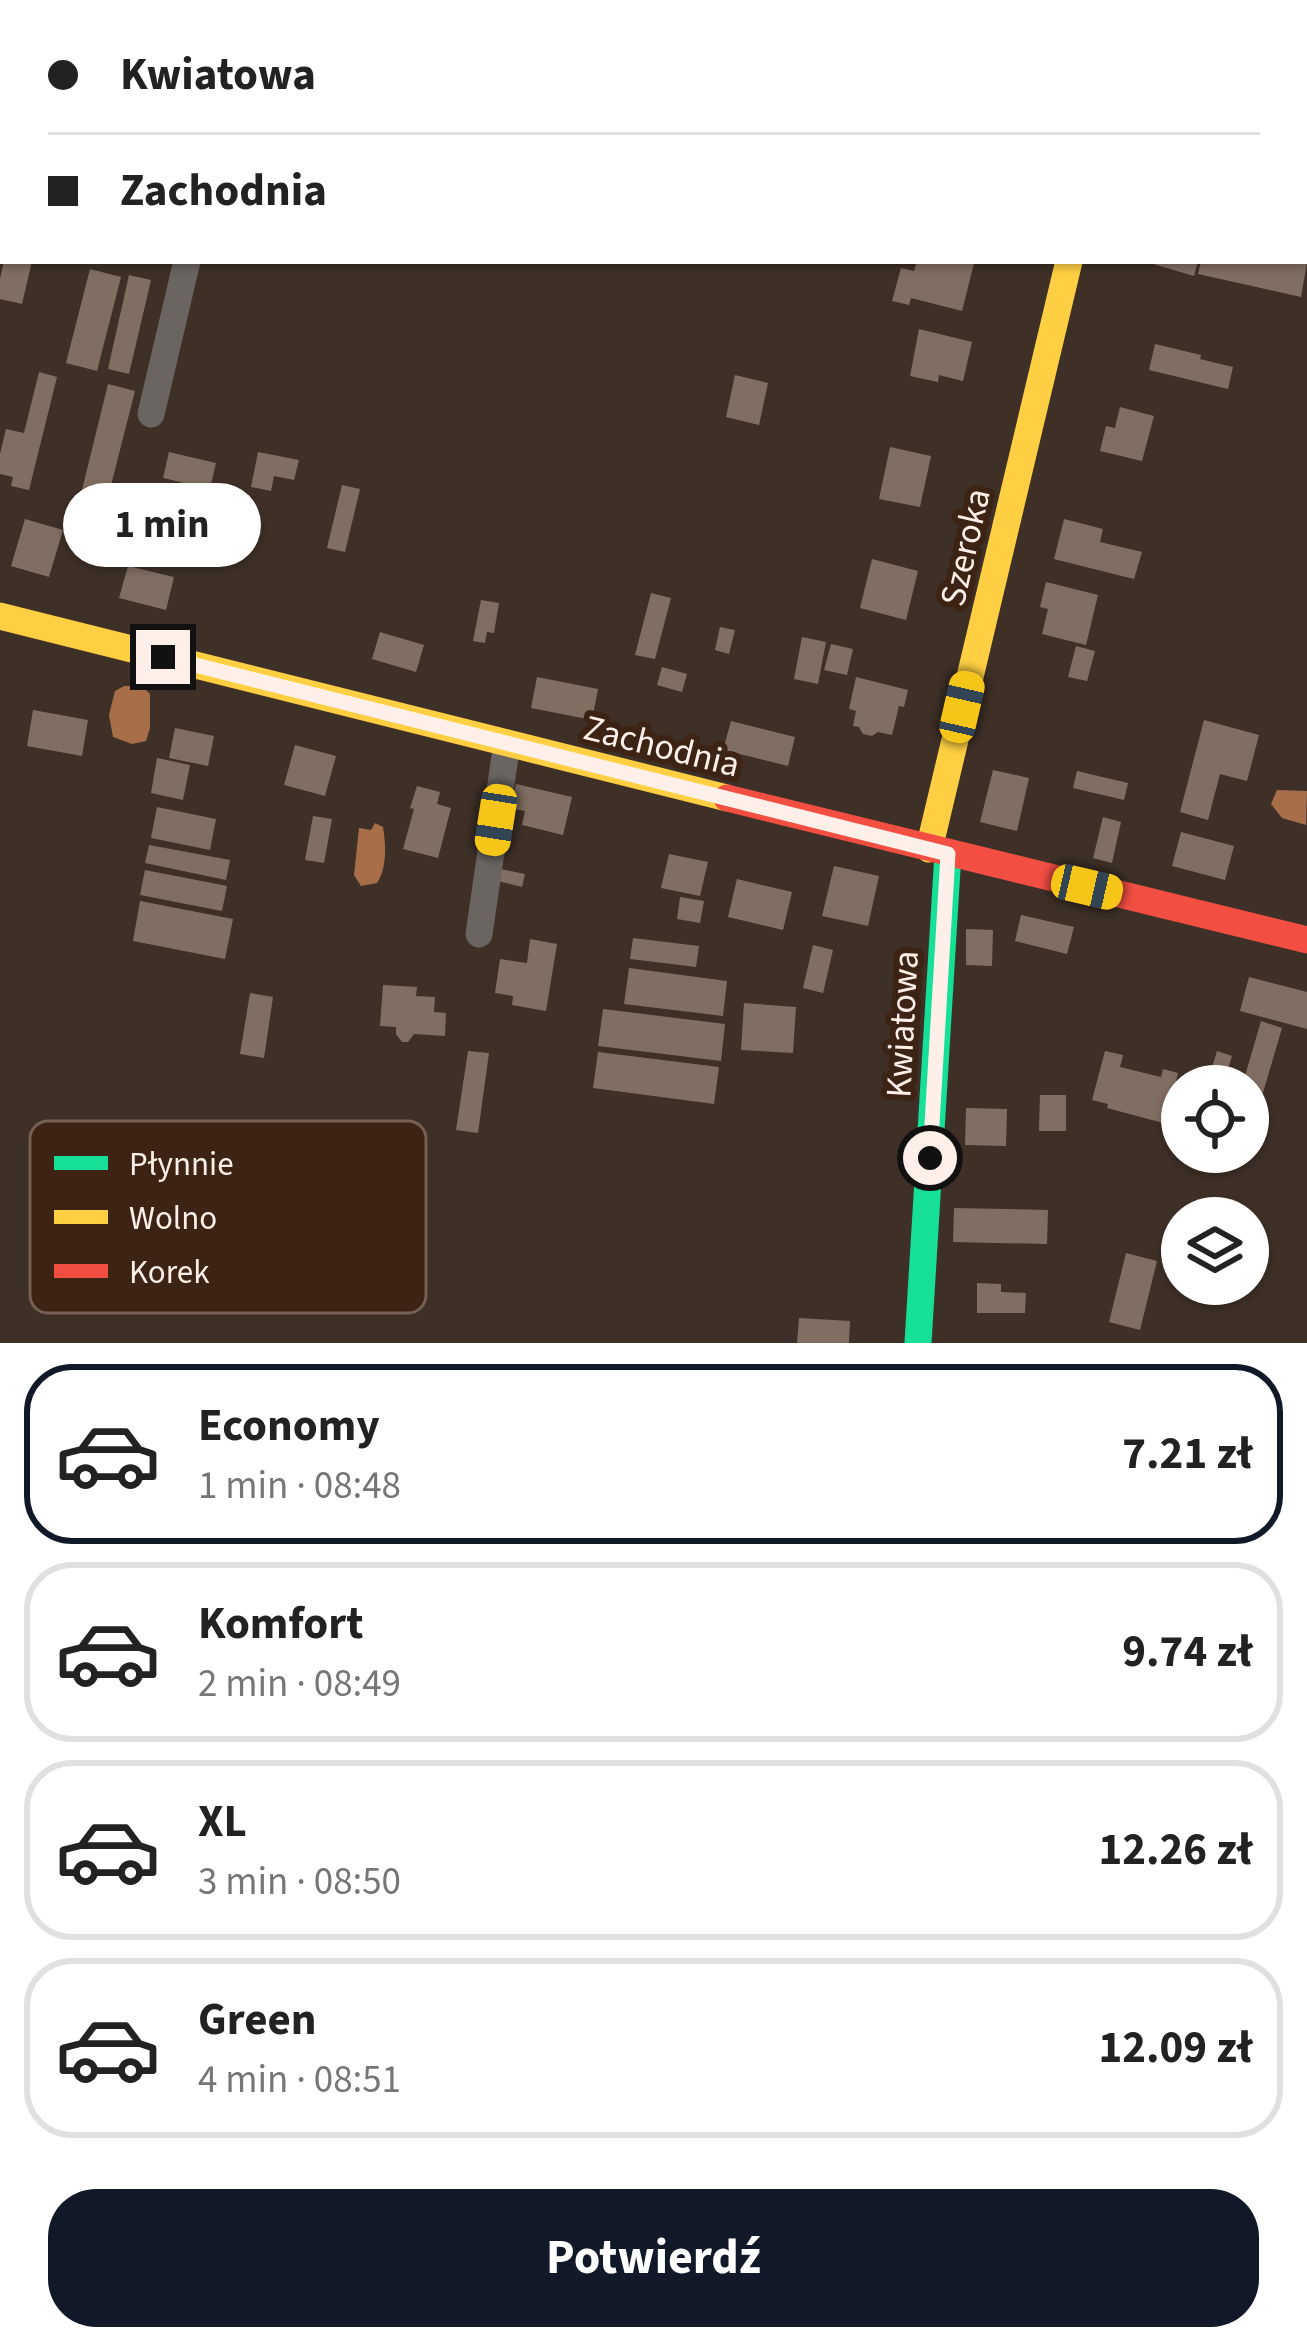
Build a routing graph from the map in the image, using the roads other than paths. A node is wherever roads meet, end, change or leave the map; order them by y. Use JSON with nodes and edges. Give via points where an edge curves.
{"nodes":[{"id":1,"x":186,"y":264,"type":"edge"},
{"id":2,"x":1068,"y":264,"type":"edge"},
{"id":3,"x":151,"y":414,"type":"dead end"},
{"id":4,"x":0,"y":616,"type":"edge"},
{"id":5,"x":507,"y":743,"type":"junction"},
{"id":6,"x":938,"y":851,"type":"junction"},
{"id":7,"x":479,"y":934,"type":"dead end"},
{"id":8,"x":1307,"y":940,"type":"edge"},
{"id":9,"x":918,"y":1343,"type":"edge"}],
"edges":[{"from":1,"to":3,"type":"street"},
{"from":2,"to":6,"type":"street","name":"Szeroka"},
{"from":4,"to":5,"type":"street","name":"Zachodnia"},
{"from":5,"to":6,"type":"street","name":"Zachodnia"},
{"from":5,"to":7,"type":"street"},
{"from":6,"to":8,"type":"street","name":"Zachodnia"},
{"from":6,"to":9,"type":"street","name":"Kwiatowa"}]}
